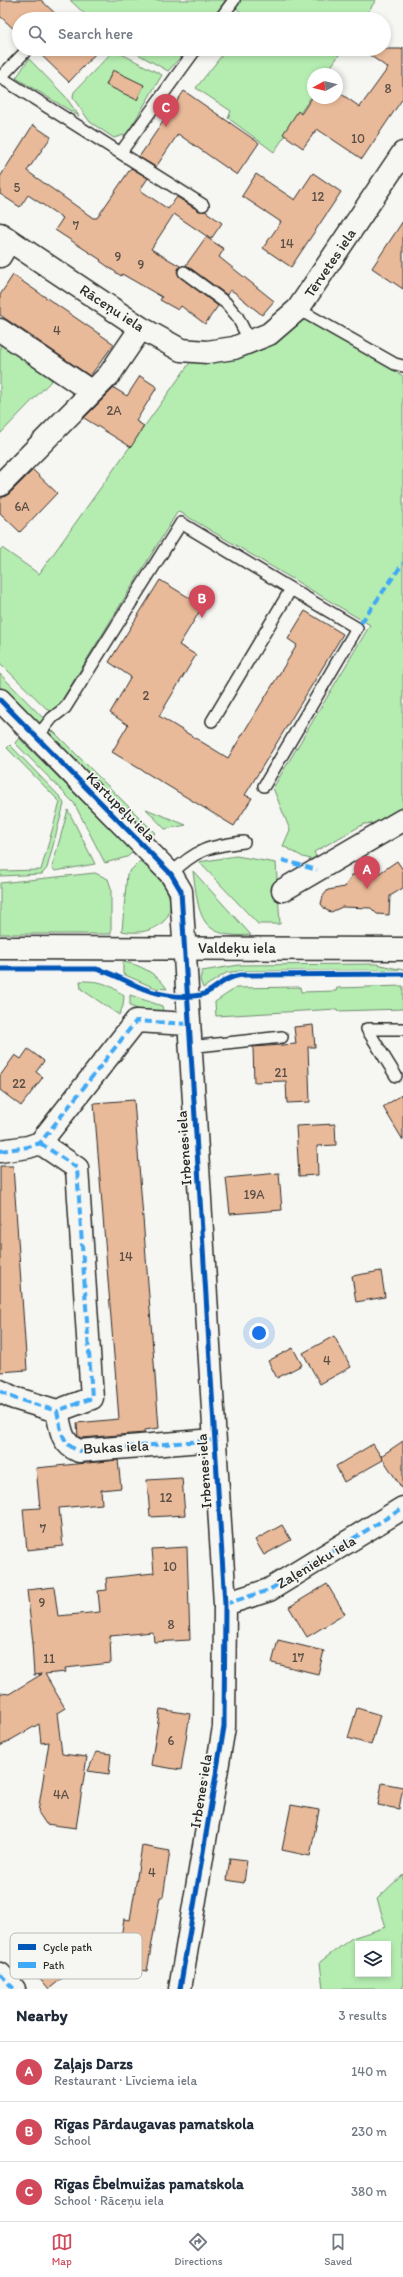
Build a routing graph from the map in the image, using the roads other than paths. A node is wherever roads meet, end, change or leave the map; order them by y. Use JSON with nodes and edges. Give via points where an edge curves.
{"nodes":[{"id":1,"x":234,"y":0,"type":"edge"},
{"id":2,"x":225,"y":12,"type":"edge"},
{"id":3,"x":21,"y":56,"type":"edge"},
{"id":4,"x":191,"y":56,"type":"edge"},
{"id":5,"x":0,"y":77,"type":"edge"},
{"id":6,"x":121,"y":152,"type":"junction"},
{"id":7,"x":403,"y":153,"type":"edge"},
{"id":8,"x":202,"y":205,"type":"dead end"},
{"id":9,"x":3,"y":244,"type":"edge"},
{"id":10,"x":184,"y":272,"type":"dead end"},
{"id":11,"x":298,"y":310,"type":"junction"},
{"id":12,"x":141,"y":328,"type":"junction"},
{"id":13,"x":0,"y":330,"type":"edge"},
{"id":14,"x":242,"y":345,"type":"junction"},
{"id":15,"x":403,"y":366,"type":"edge"},
{"id":16,"x":92,"y":392,"type":"junction"},
{"id":17,"x":0,"y":485,"type":"edge"},
{"id":18,"x":291,"y":589,"type":"junction"},
{"id":19,"x":0,"y":700,"type":"edge"},
{"id":20,"x":212,"y":721,"type":"dead end"},
{"id":21,"x":36,"y":737,"type":"junction"},
{"id":22,"x":264,"y":786,"type":"dead end"},
{"id":23,"x":403,"y":820,"type":"edge"},
{"id":24,"x":244,"y":842,"type":"dead end"},
{"id":25,"x":171,"y":874,"type":"junction"},
{"id":26,"x":283,"y":890,"type":"dead end"},
{"id":27,"x":0,"y":948,"type":"edge"},
{"id":28,"x":184,"y":948,"type":"junction"},
{"id":29,"x":403,"y":949,"type":"edge"},
{"id":30,"x":188,"y":1024,"type":"junction"},
{"id":31,"x":403,"y":1029,"type":"edge"},
{"id":32,"x":282,"y":1037,"type":"dead end"},
{"id":33,"x":189,"y":1048,"type":"junction"},
{"id":34,"x":396,"y":1076,"type":"dead end"},
{"id":35,"x":40,"y":1143,"type":"junction"},
{"id":36,"x":0,"y":1151,"type":"edge"},
{"id":37,"x":0,"y":1390,"type":"edge"},
{"id":38,"x":57,"y":1411,"type":"junction"},
{"id":39,"x":214,"y":1440,"type":"junction"},
{"id":40,"x":403,"y":1508,"type":"edge"},
{"id":41,"x":225,"y":1604,"type":"junction"},
{"id":42,"x":0,"y":1974,"type":"edge"},
{"id":43,"x":14,"y":1989,"type":"edge"},
{"id":44,"x":180,"y":1989,"type":"edge"}],
"edges":[{"from":1,"to":2,"type":"lane"},
{"from":3,"to":5,"type":"lane"},
{"from":4,"to":6,"type":"lane"},
{"from":5,"to":6,"type":"lane"},
{"from":6,"to":8,"type":"lane"},
{"from":7,"to":11,"type":"street","name":"Tērvetes iela"},
{"from":9,"to":12,"type":"street","name":"Rāceņu iela"},
{"from":10,"to":14,"type":"lane","via":[[226,303],[237,316]]},
{"from":11,"to":14,"type":"street","name":"Tērvetes iela","via":[[268,334]]},
{"from":11,"to":15,"type":"lane"},
{"from":12,"to":14,"type":"street","name":"Rāceņu iela","via":[[181,350],[207,352]]},
{"from":12,"to":16,"type":"street","via":[[109,375]]},
{"from":13,"to":16,"type":"street"},
{"from":16,"to":17,"type":"street"},
{"from":18,"to":20,"type":"lane"},
{"from":18,"to":21,"type":"lane","via":[[181,523],[65,708],[52,718]]},
{"from":18,"to":22,"type":"lane","via":[[357,628]]},
{"from":19,"to":21,"type":"street","name":"Kartupeļu iela"},
{"from":21,"to":25,"type":"street","name":"Kartupeļu iela"},
{"from":23,"to":26,"type":"street"},
{"from":24,"to":25,"type":"lane","via":[[213,846],[188,857]]},
{"from":25,"to":28,"type":"street","name":"Kartupeļu iela","via":[[181,891]]},
{"from":27,"to":28,"type":"street","name":"Valdeķu iela"},
{"from":28,"to":29,"type":"street","name":"Valdeķu iela"},
{"from":28,"to":30,"type":"street","name":"Irbenes iela"},
{"from":30,"to":33,"type":"street","name":"Irbenes iela"},
{"from":30,"to":35,"type":"street","via":[[136,1021]]},
{"from":31,"to":34,"type":"lane","via":[[367,1029]]},
{"from":32,"to":33,"type":"lane"},
{"from":33,"to":39,"type":"street","name":"Irbenes iela"},
{"from":35,"to":36,"type":"street"},
{"from":35,"to":38,"type":"street","via":[[77,1168],[92,1398]]},
{"from":37,"to":38,"type":"street","via":[[14,1398]]},
{"from":38,"to":39,"type":"street","name":"Bukas iela","via":[[63,1438],[69,1447],[79,1451]]},
{"from":39,"to":41,"type":"street","name":"Irbenes iela"},
{"from":40,"to":41,"type":"street","name":"Zaļenieku iela","via":[[269,1590]]},
{"from":41,"to":44,"type":"street","name":"Irbenes iela","via":[[224,1727]]},
{"from":42,"to":43,"type":"street"}]}
